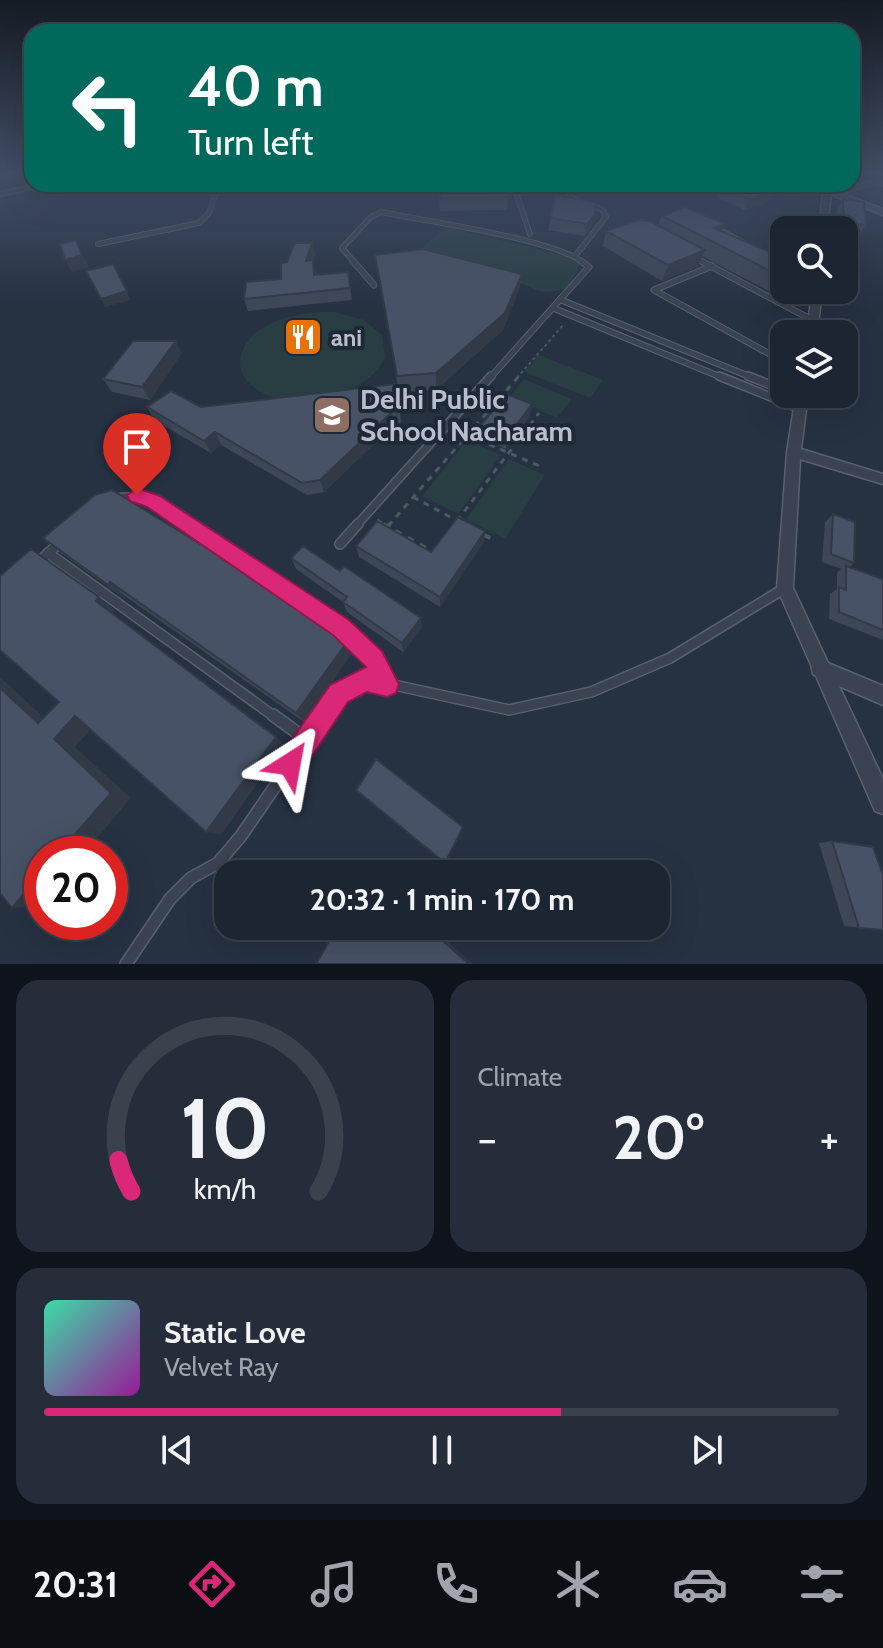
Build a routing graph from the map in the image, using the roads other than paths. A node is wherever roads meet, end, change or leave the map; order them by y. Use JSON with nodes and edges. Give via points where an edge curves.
{"nodes":[{"id":1,"x":203,"y":219,"type":"edge"},
{"id":2,"x":369,"y":219,"type":"edge"},
{"id":3,"x":415,"y":219,"type":"edge"},
{"id":4,"x":525,"y":219,"type":"edge"},
{"id":5,"x":604,"y":219,"type":"edge"},
{"id":6,"x":705,"y":223,"type":"edge"},
{"id":7,"x":530,"y":234,"type":"dead end"},
{"id":8,"x":98,"y":244,"type":"dead end"},
{"id":9,"x":751,"y":248,"type":"edge"},
{"id":10,"x":684,"y":252,"type":"edge"},
{"id":11,"x":575,"y":256,"type":"junction"},
{"id":12,"x":712,"y":266,"type":"junction"},
{"id":13,"x":374,"y":285,"type":"edge"},
{"id":14,"x":561,"y":300,"type":"junction"},
{"id":15,"x":553,"y":308,"type":"junction"},
{"id":16,"x":812,"y":320,"type":"edge"},
{"id":17,"x":770,"y":354,"type":"edge"},
{"id":18,"x":770,"y":384,"type":"edge"},
{"id":19,"x":770,"y":388,"type":"edge"},
{"id":20,"x":798,"y":408,"type":"edge"},
{"id":21,"x":794,"y":452,"type":"junction"},
{"id":22,"x":883,"y":479,"type":"edge"},
{"id":23,"x":112,"y":499,"type":"edge"},
{"id":24,"x":68,"y":535,"type":"edge"},
{"id":25,"x":340,"y":544,"type":"dead end"},
{"id":26,"x":48,"y":553,"type":"junction"},
{"id":27,"x":29,"y":571,"type":"edge"},
{"id":28,"x":785,"y":588,"type":"junction"},
{"id":29,"x":819,"y":668,"type":"junction"},
{"id":30,"x":387,"y":684,"type":"junction"},
{"id":31,"x":883,"y":696,"type":"edge"},
{"id":32,"x":307,"y":740,"type":"junction"},
{"id":33,"x":881,"y":795,"type":"edge"},
{"id":34,"x":126,"y":964,"type":"edge"}],
"edges":[{"from":1,"to":8,"type":"lane"},
{"from":2,"to":13,"type":"lane","via":[[342,248]]},
{"from":3,"to":11,"type":"lane"},
{"from":4,"to":7,"type":"lane"},
{"from":5,"to":11,"type":"lane"},
{"from":6,"to":9,"type":"lane"},
{"from":10,"to":12,"type":"lane"},
{"from":11,"to":14,"type":"lane","via":[[589,267]]},
{"from":12,"to":16,"type":"lane"},
{"from":12,"to":17,"type":"lane","via":[[654,290]]},
{"from":14,"to":15,"type":"lane"},
{"from":14,"to":18,"type":"lane"},
{"from":15,"to":19,"type":"lane"},
{"from":15,"to":25,"type":"lane"},
{"from":20,"to":21,"type":"street"},
{"from":21,"to":22,"type":"street"},
{"from":21,"to":28,"type":"street"},
{"from":23,"to":30,"type":"lane","via":[[137,495],[154,502],[341,627],[374,659]]},
{"from":24,"to":26,"type":"lane"},
{"from":26,"to":27,"type":"lane"},
{"from":26,"to":32,"type":"lane"},
{"from":28,"to":29,"type":"street"},
{"from":28,"to":30,"type":"lane","via":[[670,658],[591,692],[509,710]]},
{"from":29,"to":31,"type":"street"},
{"from":29,"to":33,"type":"street"},
{"from":30,"to":32,"type":"lane","via":[[366,679],[339,693]]},
{"from":32,"to":34,"type":"lane","via":[[241,836],[218,863],[191,878],[170,899]]}]}
